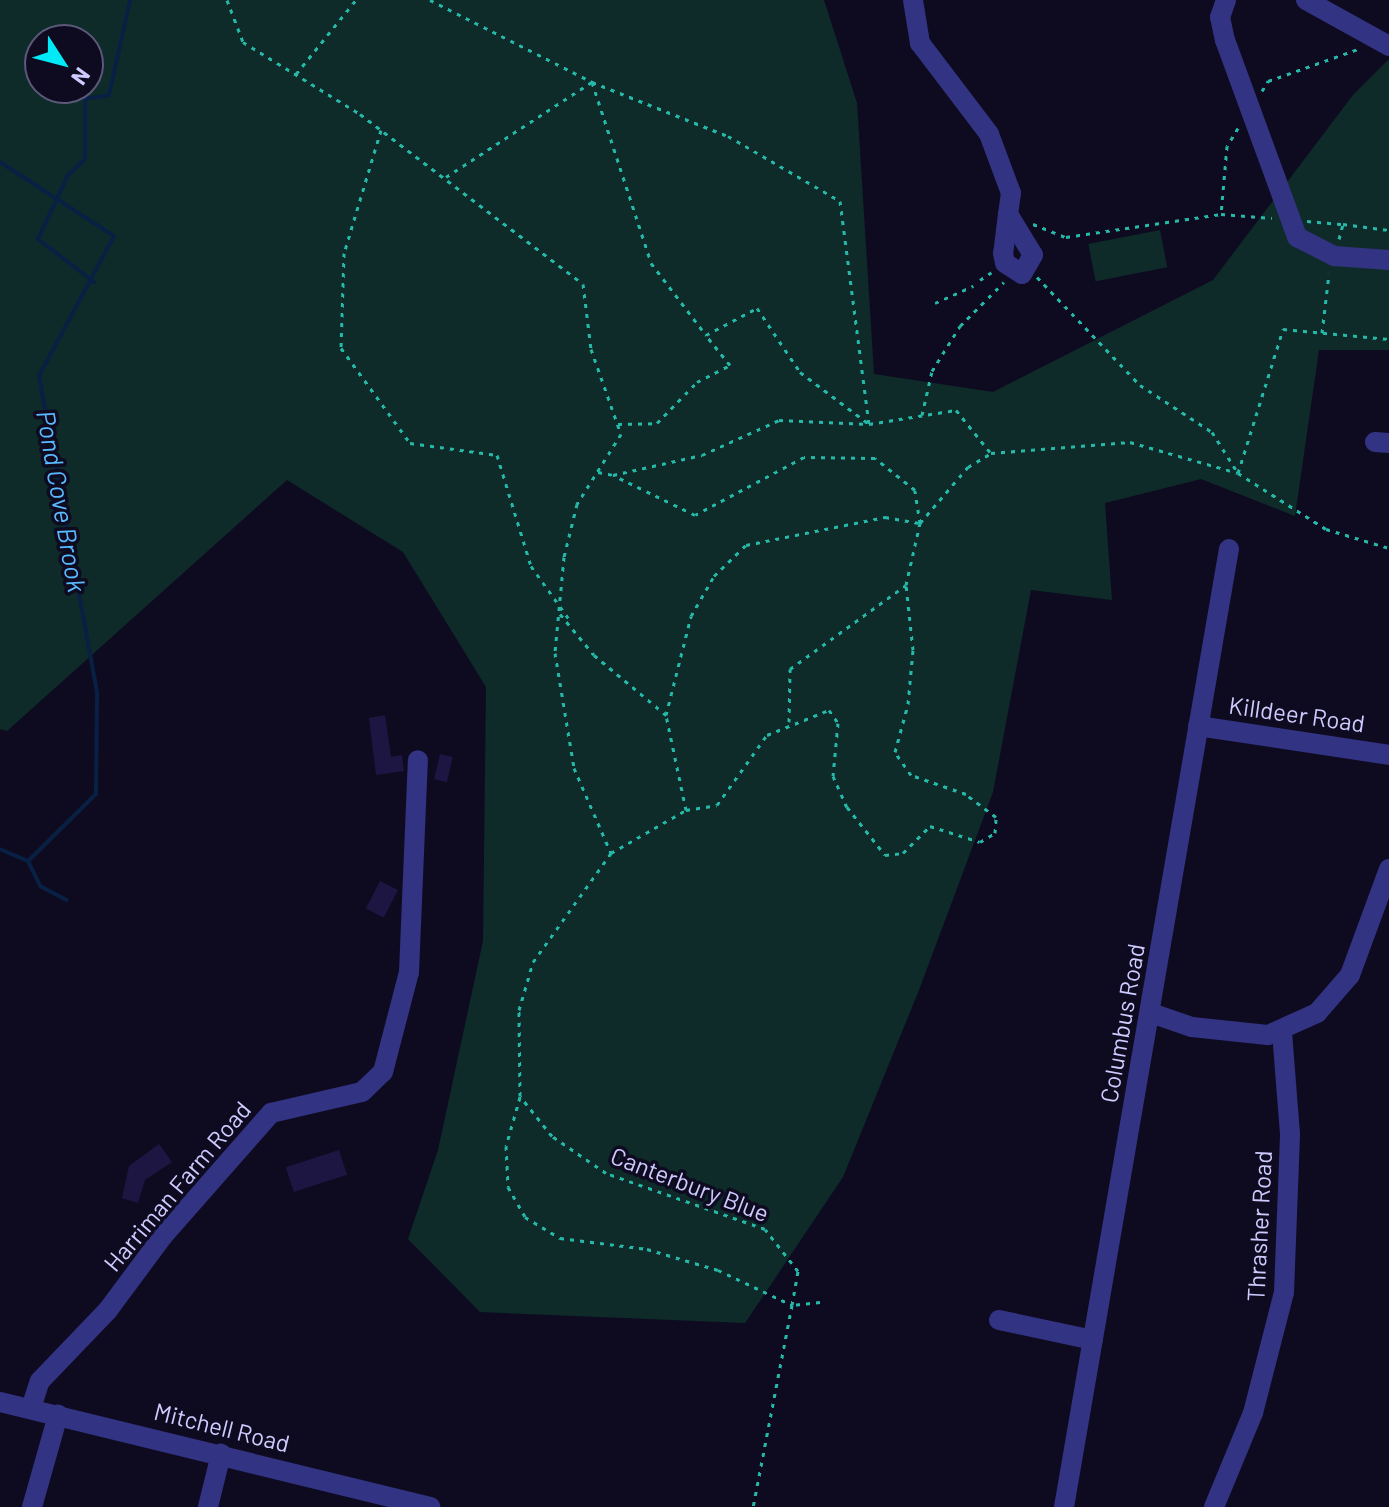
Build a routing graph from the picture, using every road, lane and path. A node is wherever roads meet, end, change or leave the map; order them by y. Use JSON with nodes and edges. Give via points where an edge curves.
{"nodes":[{"id":1,"x":227,"y":0,"type":"edge"},
{"id":2,"x":356,"y":0,"type":"edge"},
{"id":3,"x":430,"y":0,"type":"edge"},
{"id":4,"x":913,"y":0,"type":"edge"},
{"id":5,"x":1226,"y":0,"type":"edge"},
{"id":6,"x":1306,"y":0,"type":"edge"},
{"id":7,"x":1389,"y":46,"type":"edge"},
{"id":8,"x":296,"y":74,"type":"junction"},
{"id":9,"x":592,"y":82,"type":"junction"},
{"id":10,"x":381,"y":130,"type":"junction"},
{"id":11,"x":444,"y":177,"type":"junction"},
{"id":12,"x":1008,"y":214,"type":"junction"},
{"id":13,"x":1221,"y":214,"type":"dead end"},
{"id":14,"x":1389,"y":260,"type":"edge"},
{"id":15,"x":1022,"y":270,"type":"junction"},
{"id":16,"x":973,"y":286,"type":"dead end"},
{"id":17,"x":935,"y":303,"type":"dead end"},
{"id":18,"x":706,"y":335,"type":"junction"},
{"id":19,"x":1389,"y":339,"type":"edge"},
{"id":20,"x":922,"y":415,"type":"junction"},
{"id":21,"x":618,"y":424,"type":"junction"},
{"id":22,"x":869,"y":424,"type":"junction"},
{"id":23,"x":991,"y":453,"type":"junction"},
{"id":24,"x":598,"y":472,"type":"junction"},
{"id":25,"x":1238,"y":473,"type":"junction"},
{"id":26,"x":613,"y":475,"type":"junction"},
{"id":27,"x":920,"y":523,"type":"junction"},
{"id":28,"x":1389,"y":548,"type":"edge"},
{"id":29,"x":1229,"y":549,"type":"dead end"},
{"id":30,"x":906,"y":585,"type":"junction"},
{"id":31,"x":559,"y":613,"type":"junction"},
{"id":32,"x":569,"y":619,"type":"junction"},
{"id":33,"x":666,"y":715,"type":"junction"},
{"id":34,"x":789,"y":724,"type":"junction"},
{"id":35,"x":1198,"y":726,"type":"junction"},
{"id":36,"x":1389,"y":755,"type":"edge"},
{"id":37,"x":418,"y":760,"type":"dead end"},
{"id":38,"x":686,"y":810,"type":"junction"},
{"id":39,"x":611,"y":853,"type":"junction"},
{"id":40,"x":1389,"y":869,"type":"edge"},
{"id":41,"x":1151,"y":1013,"type":"junction"},
{"id":42,"x":1282,"y":1032,"type":"junction"},
{"id":43,"x":520,"y":1096,"type":"junction"},
{"id":44,"x":820,"y":1302,"type":"dead end"},
{"id":45,"x":792,"y":1305,"type":"junction"},
{"id":46,"x":999,"y":1320,"type":"dead end"},
{"id":47,"x":1093,"y":1340,"type":"junction"},
{"id":48,"x":0,"y":1402,"type":"edge"},
{"id":49,"x":31,"y":1408,"type":"junction"},
{"id":50,"x":58,"y":1415,"type":"junction"},
{"id":51,"x":221,"y":1454,"type":"junction"},
{"id":52,"x":32,"y":1507,"type":"edge"},
{"id":53,"x":208,"y":1507,"type":"edge"},
{"id":54,"x":430,"y":1507,"type":"edge"},
{"id":55,"x":753,"y":1507,"type":"edge"},
{"id":56,"x":1064,"y":1507,"type":"edge"},
{"id":57,"x":1214,"y":1507,"type":"edge"}],
"edges":[{"from":1,"to":8,"type":"path","via":[[243,42]]},
{"from":2,"to":8,"type":"path"},
{"from":3,"to":9,"type":"path"},
{"from":4,"to":12,"type":"street","via":[[920,43],[989,134],[1011,193]]},
{"from":5,"to":14,"type":"street","via":[[1220,17],[1225,40],[1297,237],[1334,256]]},
{"from":6,"to":7,"type":"street"},
{"from":8,"to":10,"type":"path"},
{"from":9,"to":11,"type":"path"},
{"from":9,"to":18,"type":"path","via":[[651,263]]},
{"from":9,"to":22,"type":"path","via":[[728,136],[840,201]]},
{"from":10,"to":11,"type":"path"},
{"from":10,"to":32,"type":"path","via":[[344,253],[341,348],[410,443],[497,455],[531,566]]},
{"from":11,"to":21,"type":"path","via":[[583,284],[591,349]]},
{"from":12,"to":13,"type":"path","via":[[1066,237]]},
{"from":12,"to":15,"type":"street","via":[[1033,255]]},
{"from":15,"to":20,"type":"path","via":[[960,326],[932,371]]},
{"from":15,"to":25,"type":"path","via":[[1140,385],[1212,432]]},
{"from":16,"to":17,"type":"path"},
{"from":18,"to":21,"type":"path","via":[[730,365],[697,382],[657,423]]},
{"from":18,"to":22,"type":"path","via":[[757,308],[800,372]]},
{"from":19,"to":25,"type":"path","via":[[1283,329]]},
{"from":20,"to":22,"type":"path"},
{"from":20,"to":23,"type":"path","via":[[956,410]]},
{"from":21,"to":24,"type":"path","via":[[621,434]]},
{"from":22,"to":26,"type":"path","via":[[779,420],[702,455]]},
{"from":23,"to":25,"type":"path","via":[[1130,442]]},
{"from":23,"to":27,"type":"path","via":[[968,467]]},
{"from":24,"to":26,"type":"path"},
{"from":24,"to":31,"type":"path","via":[[577,504]]},
{"from":25,"to":28,"type":"path","via":[[1326,529]]},
{"from":26,"to":27,"type":"path","via":[[695,515],[804,457],[875,458],[915,490]]},
{"from":27,"to":30,"type":"path"},
{"from":27,"to":33,"type":"path","via":[[885,517],[746,545],[714,576],[691,616]]},
{"from":29,"to":35,"type":"street","name":"Columbus Road"},
{"from":30,"to":34,"type":"path","via":[[790,669]]},
{"from":30,"to":34,"type":"path","via":[[913,650],[895,752],[911,775],[966,794],[996,817],[995,833],[980,842],[930,826],[903,853],[885,855],[847,807],[833,776],[838,723],[829,710]]},
{"from":31,"to":32,"type":"path"},
{"from":31,"to":39,"type":"path","via":[[555,653],[574,768]]},
{"from":32,"to":33,"type":"path","via":[[594,655]]},
{"from":33,"to":38,"type":"path"},
{"from":34,"to":38,"type":"path","via":[[750,754],[717,805]]},
{"from":35,"to":36,"type":"street","name":"Killdeer Road"},
{"from":35,"to":41,"type":"street","name":"Columbus Road"},
{"from":37,"to":49,"type":"street","name":"Harriman Farm Road","via":[[409,972],[383,1072],[362,1092],[271,1113],[108,1310],[40,1381]]},
{"from":38,"to":39,"type":"path"},
{"from":39,"to":43,"type":"path","via":[[533,962],[519,1010]]},
{"from":40,"to":42,"type":"street","via":[[1350,975],[1317,1013]]},
{"from":41,"to":42,"type":"street","via":[[1222,1033]]},
{"from":41,"to":47,"type":"street","name":"Columbus Road"},
{"from":42,"to":57,"type":"street","name":"Thrasher Road","via":[[1290,1134],[1284,1292],[1253,1413]]},
{"from":43,"to":45,"type":"path","name":"Canterbury Blue","via":[[552,1136],[606,1173],[765,1229],[798,1271]]},
{"from":43,"to":45,"type":"path","via":[[507,1160],[508,1187],[525,1217],[560,1238],[647,1249],[718,1270]]},
{"from":44,"to":45,"type":"path"},
{"from":45,"to":55,"type":"path","name":"Canterbury Blue"},
{"from":46,"to":47,"type":"street"},
{"from":47,"to":56,"type":"street","name":"Columbus Road"},
{"from":48,"to":49,"type":"street","name":"Mitchell Road"},
{"from":49,"to":50,"type":"street","name":"Mitchell Road"},
{"from":50,"to":51,"type":"street","name":"Mitchell Road"},
{"from":50,"to":52,"type":"street"},
{"from":51,"to":53,"type":"street"},
{"from":51,"to":54,"type":"street","name":"Mitchell Road"}]}
